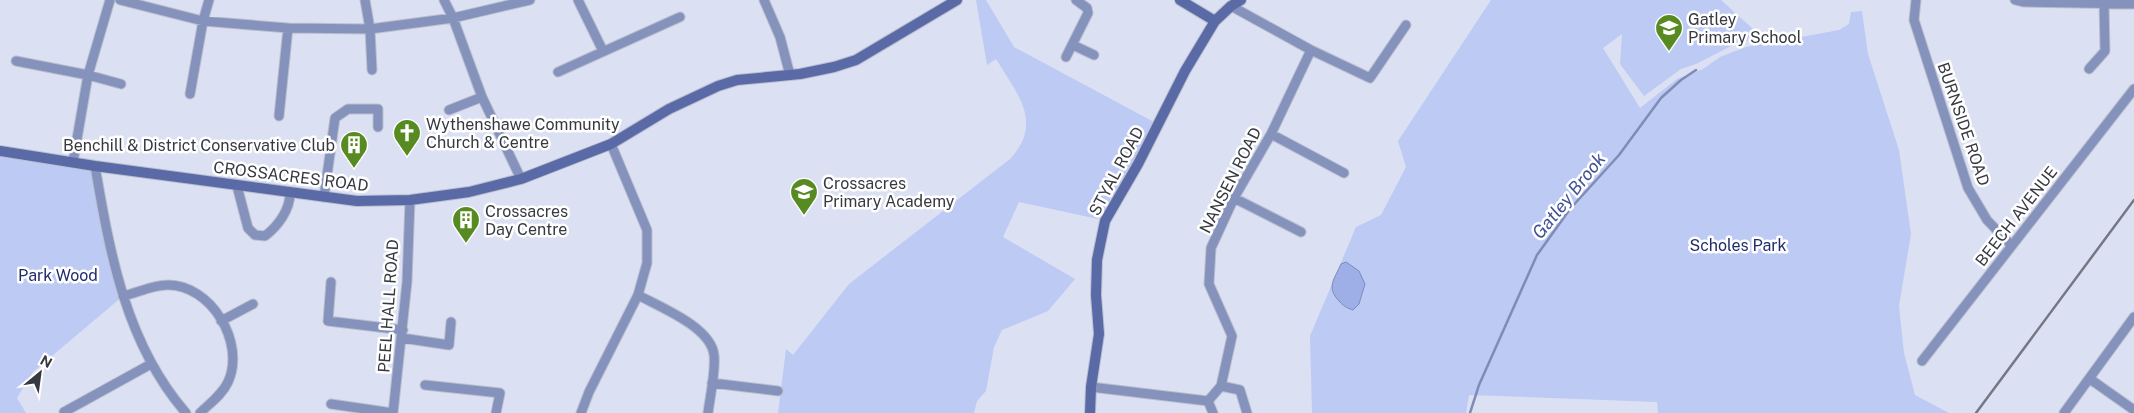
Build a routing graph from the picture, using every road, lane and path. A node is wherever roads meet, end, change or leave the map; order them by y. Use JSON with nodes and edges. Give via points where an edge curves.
{"nodes":[{"id":1,"x":110,"y":0,"type":"edge"},
{"id":2,"x":120,"y":0,"type":"edge"},
{"id":3,"x":209,"y":0,"type":"edge"},
{"id":4,"x":365,"y":0,"type":"edge"},
{"id":5,"x":444,"y":0,"type":"edge"},
{"id":6,"x":530,"y":0,"type":"edge"},
{"id":7,"x":578,"y":0,"type":"edge"},
{"id":8,"x":764,"y":0,"type":"edge"},
{"id":9,"x":957,"y":0,"type":"edge"},
{"id":10,"x":1076,"y":0,"type":"edge"},
{"id":11,"x":1180,"y":0,"type":"edge"},
{"id":12,"x":1241,"y":0,"type":"edge"},
{"id":13,"x":1916,"y":0,"type":"edge"},
{"id":14,"x":2020,"y":1,"type":"edge"},
{"id":15,"x":2104,"y":3,"type":"junction"},
{"id":16,"x":2134,"y":4,"type":"edge"},
{"id":17,"x":1231,"y":6,"type":"junction"},
{"id":18,"x":680,"y":17,"type":"dead end"},
{"id":19,"x":453,"y":18,"type":"junction"},
{"id":20,"x":1215,"y":20,"type":"junction"},
{"id":21,"x":203,"y":21,"type":"junction"},
{"id":22,"x":1406,"y":25,"type":"dead end"},
{"id":23,"x":288,"y":28,"type":"junction"},
{"id":24,"x":370,"y":29,"type":"junction"},
{"id":25,"x":1073,"y":45,"type":"junction"},
{"id":26,"x":1311,"y":50,"type":"junction"},
{"id":27,"x":603,"y":52,"type":"junction"},
{"id":28,"x":1094,"y":56,"type":"dead end"},
{"id":29,"x":1066,"y":57,"type":"dead end"},
{"id":30,"x":16,"y":61,"type":"dead end"},
{"id":31,"x":2089,"y":69,"type":"dead end"},
{"id":32,"x":372,"y":70,"type":"dead end"},
{"id":33,"x":558,"y":72,"type":"dead end"},
{"id":34,"x":88,"y":75,"type":"junction"},
{"id":35,"x":790,"y":75,"type":"junction"},
{"id":36,"x":121,"y":84,"type":"dead end"},
{"id":37,"x":2134,"y":89,"type":"edge"},
{"id":38,"x":190,"y":94,"type":"dead end"},
{"id":39,"x":482,"y":97,"type":"junction"},
{"id":40,"x":449,"y":110,"type":"dead end"},
{"id":41,"x":279,"y":116,"type":"dead end"},
{"id":42,"x":378,"y":128,"type":"dead end"},
{"id":43,"x":1270,"y":134,"type":"junction"},
{"id":44,"x":611,"y":144,"type":"junction"},
{"id":45,"x":0,"y":150,"type":"edge"},
{"id":46,"x":73,"y":162,"type":"junction"},
{"id":47,"x":95,"y":166,"type":"junction"},
{"id":48,"x":1344,"y":173,"type":"dead end"},
{"id":49,"x":521,"y":179,"type":"junction"},
{"id":50,"x":237,"y":186,"type":"junction"},
{"id":51,"x":290,"y":193,"type":"junction"},
{"id":52,"x":324,"y":197,"type":"junction"},
{"id":53,"x":1234,"y":198,"type":"junction"},
{"id":54,"x":410,"y":200,"type":"junction"},
{"id":55,"x":1301,"y":232,"type":"dead end"},
{"id":56,"x":2011,"y":245,"type":"junction"},
{"id":57,"x":331,"y":282,"type":"dead end"},
{"id":58,"x":638,"y":295,"type":"junction"},
{"id":59,"x":122,"y":296,"type":"junction"},
{"id":60,"x":253,"y":304,"type":"dead end"},
{"id":61,"x":2134,"y":317,"type":"edge"},
{"id":62,"x":222,"y":321,"type":"junction"},
{"id":63,"x":451,"y":322,"type":"dead end"},
{"id":64,"x":403,"y":334,"type":"junction"},
{"id":65,"x":1922,"y":361,"type":"dead end"},
{"id":66,"x":151,"y":364,"type":"junction"},
{"id":67,"x":2090,"y":379,"type":"junction"},
{"id":68,"x":712,"y":382,"type":"junction"},
{"id":69,"x":425,"y":384,"type":"dead end"},
{"id":70,"x":1091,"y":386,"type":"junction"},
{"id":71,"x":1222,"y":386,"type":"junction"},
{"id":72,"x":778,"y":391,"type":"dead end"},
{"id":73,"x":1208,"y":401,"type":"junction"},
{"id":74,"x":331,"y":404,"type":"dead end"},
{"id":75,"x":2134,"y":410,"type":"edge"},
{"id":76,"x":64,"y":412,"type":"edge"},
{"id":77,"x":186,"y":413,"type":"edge"},
{"id":78,"x":200,"y":413,"type":"edge"},
{"id":79,"x":393,"y":413,"type":"edge"},
{"id":80,"x":496,"y":413,"type":"edge"},
{"id":81,"x":581,"y":413,"type":"edge"},
{"id":82,"x":708,"y":413,"type":"edge"},
{"id":83,"x":1090,"y":413,"type":"edge"},
{"id":84,"x":1213,"y":413,"type":"edge"},
{"id":85,"x":1246,"y":413,"type":"edge"},
{"id":86,"x":2064,"y":413,"type":"edge"}],
"edges":[{"from":1,"to":34,"type":"street"},
{"from":2,"to":21,"type":"street"},
{"from":3,"to":21,"type":"street"},
{"from":4,"to":24,"type":"street"},
{"from":5,"to":19,"type":"street"},
{"from":6,"to":19,"type":"street"},
{"from":7,"to":27,"type":"street"},
{"from":8,"to":35,"type":"street","via":[[780,37]]},
{"from":9,"to":35,"type":"street","name":"CROSSACRES ROAD","via":[[856,60]]},
{"from":10,"to":25,"type":"street","via":[[1088,14]]},
{"from":11,"to":20,"type":"street"},
{"from":12,"to":17,"type":"street","name":"STYAL ROAD"},
{"from":13,"to":56,"type":"street","name":"BURNSIDE ROAD","via":[[1914,20],[1968,188],[1987,220]]},
{"from":14,"to":15,"type":"street"},
{"from":15,"to":16,"type":"street"},
{"from":15,"to":31,"type":"street","via":[[2105,51]]},
{"from":17,"to":20,"type":"street","name":"STYAL ROAD"},
{"from":17,"to":26,"type":"street"},
{"from":18,"to":27,"type":"street"},
{"from":19,"to":24,"type":"street"},
{"from":19,"to":39,"type":"street"},
{"from":20,"to":70,"type":"street","name":"STYAL ROAD","via":[[1105,221],[1097,260],[1099,334]]},
{"from":21,"to":23,"type":"street"},
{"from":21,"to":38,"type":"street"},
{"from":22,"to":26,"type":"street","via":[[1370,78]]},
{"from":23,"to":24,"type":"street"},
{"from":23,"to":41,"type":"street"},
{"from":24,"to":32,"type":"street"},
{"from":25,"to":28,"type":"street"},
{"from":25,"to":29,"type":"street"},
{"from":26,"to":43,"type":"street","name":"NANSEN ROAD"},
{"from":27,"to":33,"type":"street"},
{"from":30,"to":34,"type":"street"},
{"from":34,"to":36,"type":"street"},
{"from":34,"to":46,"type":"street"},
{"from":35,"to":44,"type":"street","name":"CROSSACRES ROAD","via":[[738,80],[718,86],[669,109]]},
{"from":37,"to":56,"type":"street","name":"BEECH AVENUE"},
{"from":39,"to":40,"type":"street"},
{"from":39,"to":49,"type":"street"},
{"from":42,"to":52,"type":"street","via":[[378,109],[348,109],[335,118]]},
{"from":43,"to":48,"type":"street"},
{"from":43,"to":53,"type":"street","name":"NANSEN ROAD"},
{"from":44,"to":49,"type":"street","name":"CROSSACRES ROAD"},
{"from":44,"to":58,"type":"street","via":[[647,230],[646,263]]},
{"from":45,"to":46,"type":"street","name":"CROSSACRES ROAD"},
{"from":46,"to":47,"type":"street","name":"CROSSACRES ROAD"},
{"from":47,"to":50,"type":"street","name":"CROSSACRES ROAD"},
{"from":47,"to":59,"type":"street"},
{"from":49,"to":54,"type":"street","name":"CROSSACRES ROAD","via":[[482,190]]},
{"from":50,"to":51,"type":"street","name":"CROSSACRES ROAD"},
{"from":50,"to":51,"type":"street","via":[[248,228],[255,235],[264,236],[272,231],[290,204]]},
{"from":51,"to":52,"type":"street","name":"CROSSACRES ROAD"},
{"from":52,"to":54,"type":"street","name":"CROSSACRES ROAD","via":[[362,202]]},
{"from":53,"to":55,"type":"street"},
{"from":53,"to":71,"type":"street","name":"NANSEN ROAD","via":[[1212,248],[1209,284],[1232,336]]},
{"from":54,"to":64,"type":"street","name":"PEEL HALL ROAD"},
{"from":56,"to":65,"type":"street","name":"BEECH AVENUE"},
{"from":57,"to":64,"type":"street","via":[[328,321]]},
{"from":58,"to":68,"type":"street","via":[[698,329],[708,340],[714,355]]},
{"from":58,"to":81,"type":"street"},
{"from":59,"to":62,"type":"street","via":[[166,284],[184,287],[200,295]]},
{"from":59,"to":66,"type":"street"},
{"from":60,"to":62,"type":"street"},
{"from":61,"to":67,"type":"street"},
{"from":62,"to":78,"type":"street","via":[[232,347],[232,370],[224,391]]},
{"from":63,"to":64,"type":"street","via":[[449,345]]},
{"from":64,"to":79,"type":"street","name":"PEEL HALL ROAD"},
{"from":66,"to":76,"type":"street"},
{"from":66,"to":77,"type":"street"},
{"from":67,"to":75,"type":"street"},
{"from":67,"to":86,"type":"street"},
{"from":68,"to":72,"type":"street"},
{"from":68,"to":82,"type":"street"},
{"from":69,"to":80,"type":"street","via":[[500,393]]},
{"from":70,"to":73,"type":"street"},
{"from":70,"to":83,"type":"street","name":"STYAL ROAD"},
{"from":71,"to":73,"type":"street"},
{"from":71,"to":85,"type":"street","via":[[1240,390]]},
{"from":73,"to":84,"type":"street"},
{"from":74,"to":79,"type":"street"}]}
